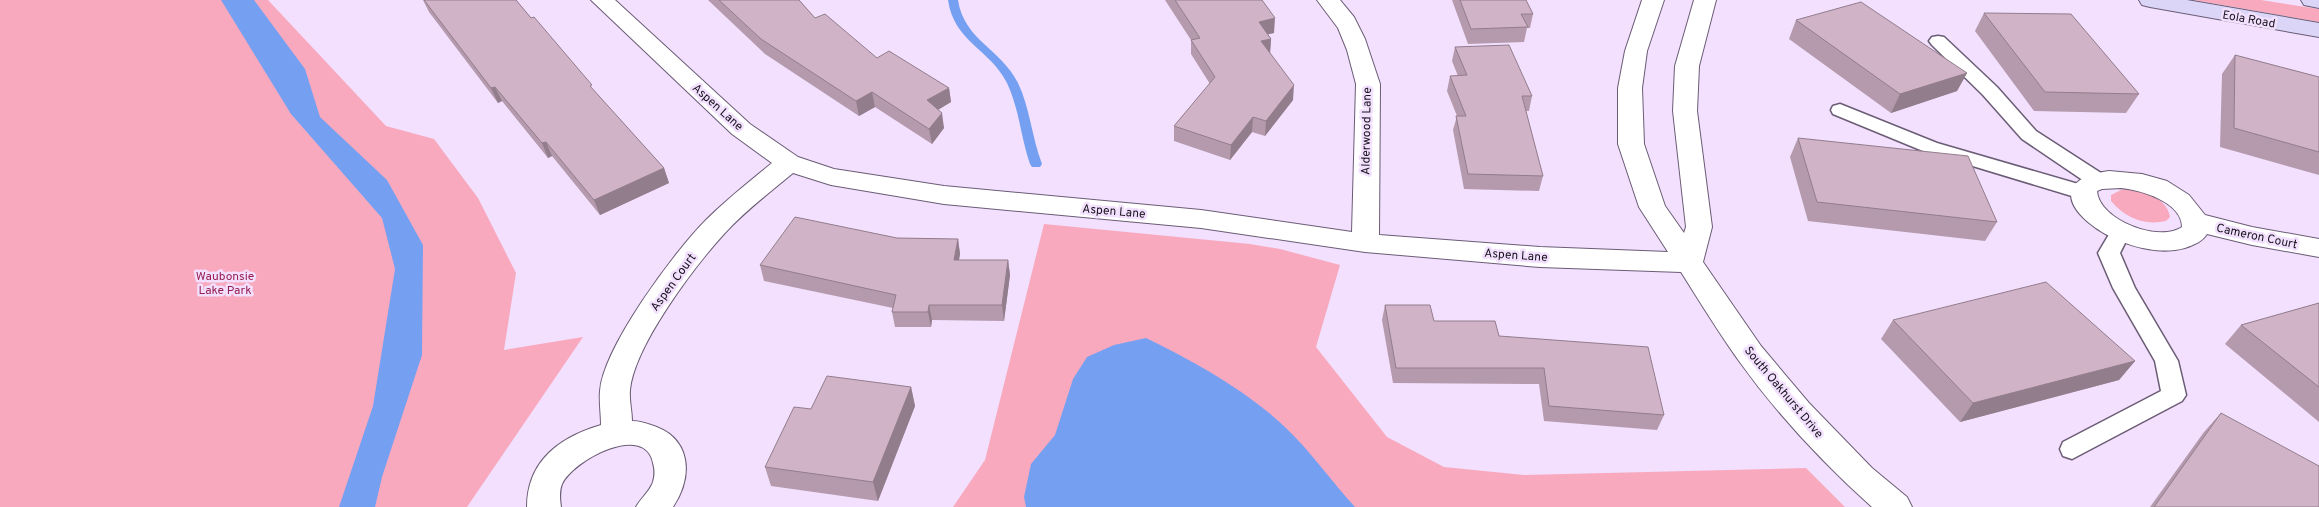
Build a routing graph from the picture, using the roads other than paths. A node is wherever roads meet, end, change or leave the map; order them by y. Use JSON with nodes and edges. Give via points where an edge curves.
{"nodes":[{"id":1,"x":602,"y":0,"type":"edge"},
{"id":2,"x":1328,"y":0,"type":"edge"},
{"id":3,"x":1653,"y":0,"type":"edge"},
{"id":4,"x":1705,"y":0,"type":"edge"},
{"id":5,"x":2150,"y":0,"type":"edge"},
{"id":6,"x":2312,"y":0,"type":"edge"},
{"id":7,"x":2319,"y":1,"type":"edge"},
{"id":8,"x":2319,"y":30,"type":"edge"},
{"id":9,"x":1938,"y":41,"type":"dead end"},
{"id":10,"x":1840,"y":110,"type":"dead end"},
{"id":11,"x":789,"y":163,"type":"junction"},
{"id":12,"x":2091,"y":186,"type":"junction"},
{"id":13,"x":2195,"y":222,"type":"junction"},
{"id":14,"x":2121,"y":231,"type":"junction"},
{"id":15,"x":1364,"y":243,"type":"junction"},
{"id":16,"x":2319,"y":248,"type":"edge"},
{"id":17,"x":1689,"y":262,"type":"junction"},
{"id":18,"x":617,"y":432,"type":"junction"},
{"id":19,"x":2072,"y":449,"type":"dead end"},
{"id":20,"x":544,"y":507,"type":"edge"},
{"id":21,"x":653,"y":507,"type":"edge"},
{"id":22,"x":1895,"y":507,"type":"edge"}],
"edges":[{"from":1,"to":11,"type":"street","name":"Aspen Lane","via":[[741,129]]},
{"from":2,"to":15,"type":"street","name":"Alderwood Lane","via":[[1349,27],[1368,84]]},
{"from":3,"to":17,"type":"street","name":"South Oakhurst Drive","via":[[1636,51],[1630,88],[1631,144],[1652,207]]},
{"from":4,"to":17,"type":"street","via":[[1687,66],[1685,111],[1699,227]]},
{"from":5,"to":8,"type":"main road","name":"Eola Road"},
{"from":6,"to":7,"type":"main road"},
{"from":9,"to":12,"type":"lane","via":[[1990,91],[2029,135]]},
{"from":10,"to":12,"type":"lane","via":[[1930,147]]},
{"from":11,"to":15,"type":"street","name":"Aspen Lane","via":[[831,177],[944,194],[1201,219]]},
{"from":11,"to":18,"type":"street","name":"Aspen Court","via":[[714,228],[680,270],[636,335],[622,364],[615,390]]},
{"from":12,"to":13,"type":"street","via":[[2110,177],[2127,178],[2163,190],[2190,211]]},
{"from":12,"to":14,"type":"street","via":[[2086,202],[2093,212]]},
{"from":13,"to":14,"type":"street","via":[[2195,231],[2188,239],[2175,242],[2149,241]]},
{"from":13,"to":16,"type":"street","name":"Cameron Court"},
{"from":14,"to":19,"type":"lane","via":[[2109,253],[2124,288],[2166,361],[2174,395]]},
{"from":15,"to":17,"type":"street","name":"Aspen Lane","via":[[1540,257]]},
{"from":17,"to":22,"type":"street","name":"South Oakhurst Drive","via":[[1750,354],[1798,412]]},
{"from":18,"to":20,"type":"street","via":[[585,443],[555,467],[545,485]]},
{"from":18,"to":21,"type":"street","via":[[644,434],[663,445],[672,460],[671,479],[661,500]]}]}
